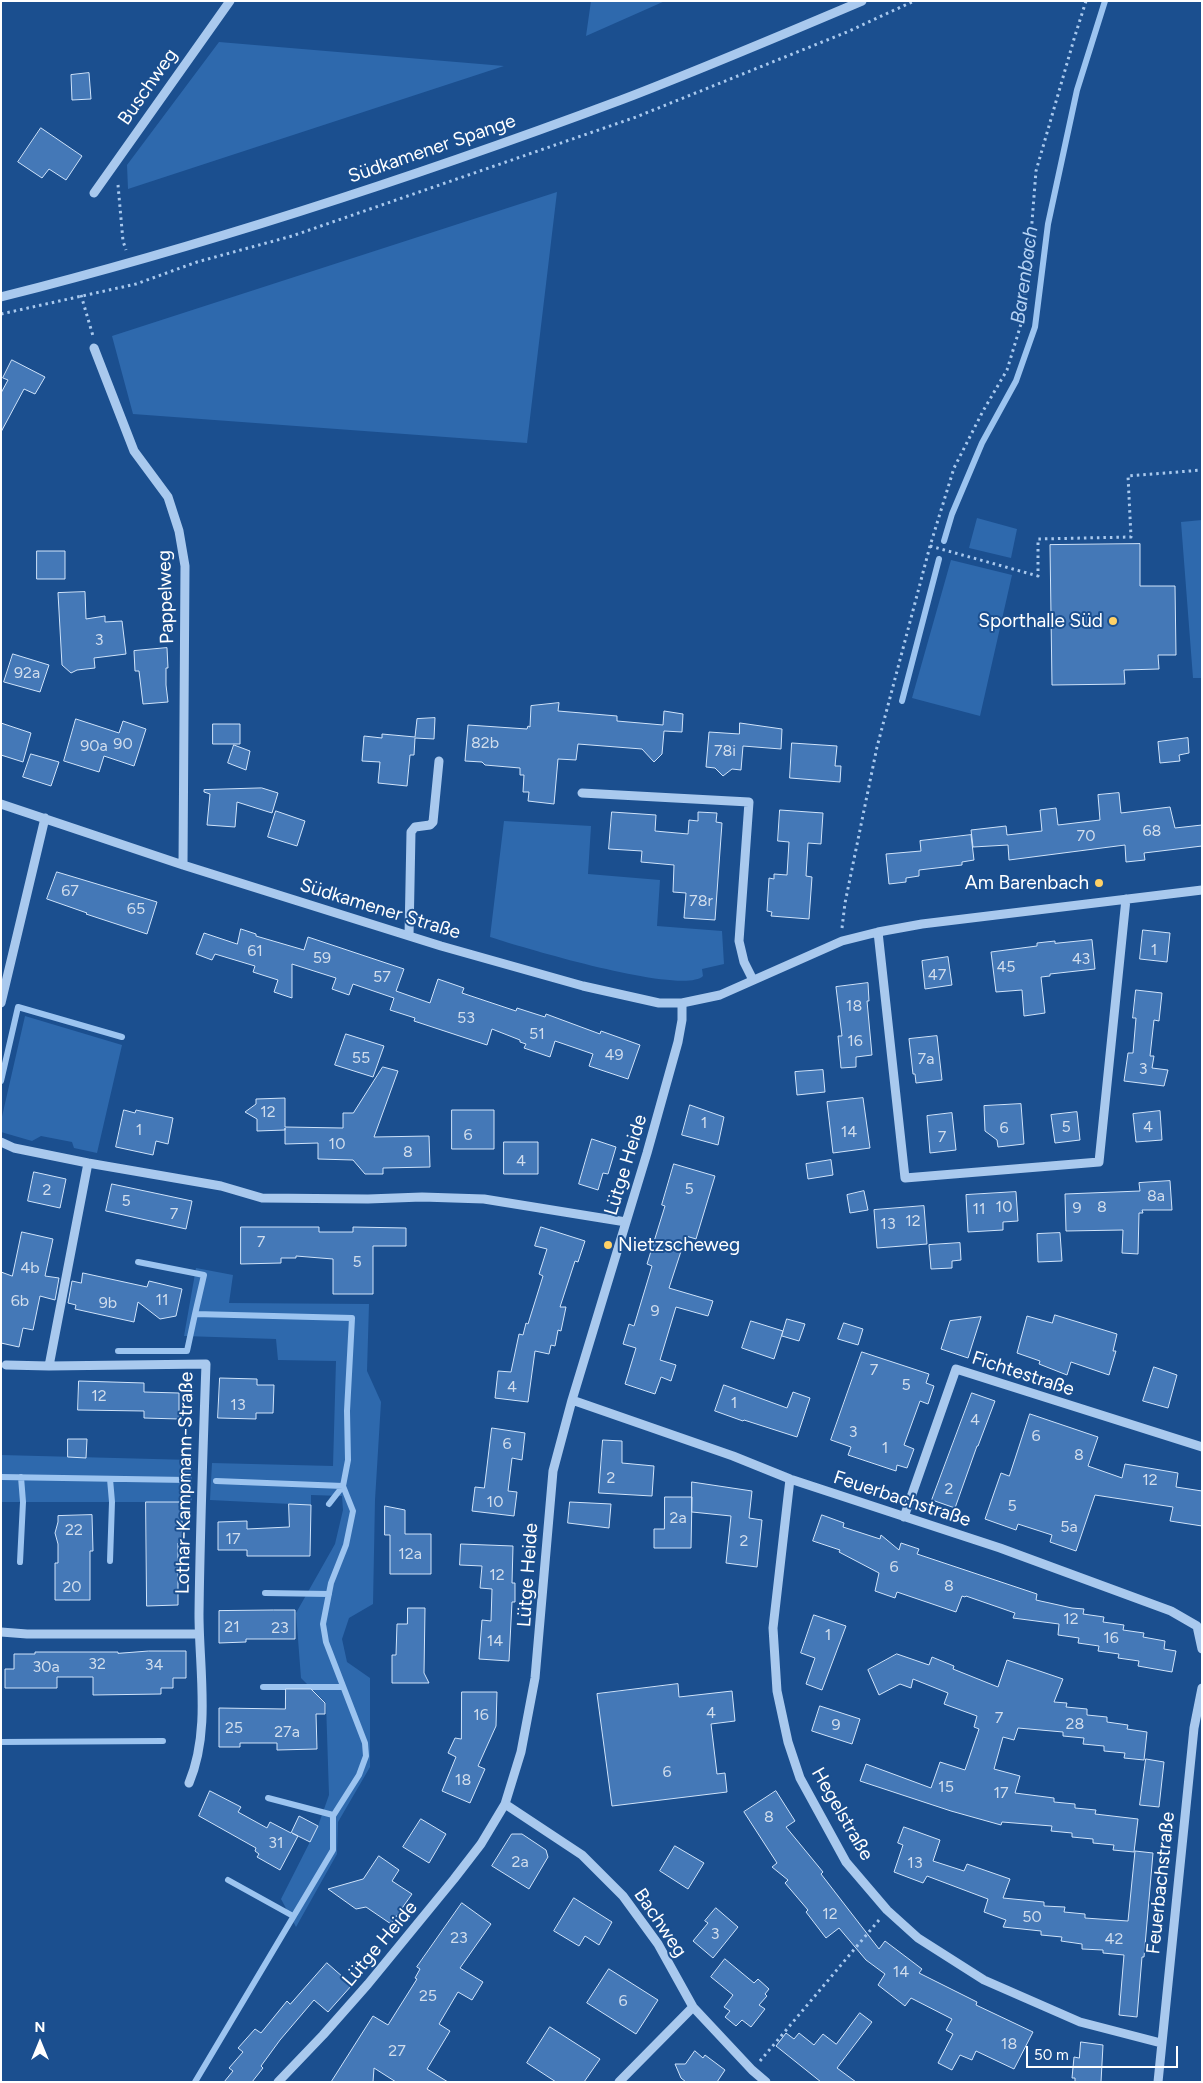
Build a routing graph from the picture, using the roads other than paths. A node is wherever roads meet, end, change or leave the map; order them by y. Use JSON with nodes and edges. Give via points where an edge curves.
{"nodes":[{"id":1,"x":230,"y":1,"type":"edge"},
{"id":2,"x":862,"y":1,"type":"edge"},
{"id":3,"x":94,"y":194,"type":"dead end"},
{"id":4,"x":1,"y":297,"type":"edge"},
{"id":5,"x":94,"y":348,"type":"road end"},
{"id":6,"x":439,"y":761,"type":"dead end"},
{"id":7,"x":582,"y":793,"type":"dead end"},
{"id":8,"x":1,"y":804,"type":"edge"},
{"id":9,"x":45,"y":818,"type":"junction"},
{"id":10,"x":183,"y":865,"type":"junction"},
{"id":11,"x":1202,"y":890,"type":"edge"},
{"id":12,"x":1126,"y":899,"type":"junction"},
{"id":13,"x":878,"y":932,"type":"junction"},
{"id":14,"x":409,"y":936,"type":"junction"},
{"id":15,"x":753,"y":980,"type":"junction"},
{"id":16,"x":1,"y":1003,"type":"edge"},
{"id":17,"x":682,"y":1004,"type":"junction"},
{"id":18,"x":1,"y":1142,"type":"edge"},
{"id":19,"x":88,"y":1163,"type":"junction"},
{"id":20,"x":626,"y":1222,"type":"junction"},
{"id":21,"x":6,"y":1365,"type":"dead end"},
{"id":22,"x":49,"y":1366,"type":"junction"},
{"id":23,"x":572,"y":1400,"type":"junction"},
{"id":24,"x":1202,"y":1447,"type":"edge"},
{"id":25,"x":790,"y":1479,"type":"junction"},
{"id":26,"x":904,"y":1518,"type":"junction"},
{"id":27,"x":1199,"y":1624,"type":"edge"},
{"id":28,"x":1,"y":1632,"type":"edge"},
{"id":29,"x":199,"y":1634,"type":"junction"},
{"id":30,"x":1202,"y":1649,"type":"edge"},
{"id":31,"x":1202,"y":1688,"type":"edge"},
{"id":32,"x":189,"y":1783,"type":"dead end"},
{"id":33,"x":505,"y":1804,"type":"junction"},
{"id":34,"x":693,"y":2007,"type":"junction"},
{"id":35,"x":1161,"y":2043,"type":"junction"},
{"id":36,"x":278,"y":2082,"type":"edge"},
{"id":37,"x":619,"y":2082,"type":"edge"},
{"id":38,"x":766,"y":2082,"type":"edge"},
{"id":39,"x":1158,"y":2082,"type":"edge"}],
"edges":[{"from":1,"to":3,"type":"street","name":"Buschweg"},
{"from":2,"to":4,"type":"street","name":"Südkamener Spange","via":[[621,99],[438,165],[243,229]]},
{"from":5,"to":10,"type":"street","name":"Pappelweg","via":[[134,451],[168,497],[179,531],[183,557]]},
{"from":6,"to":14,"type":"street","via":[[433,822],[415,827],[411,832]]},
{"from":7,"to":15,"type":"street","via":[[749,802],[739,941]]},
{"from":8,"to":9,"type":"street","name":"Südkamener Straße"},
{"from":9,"to":10,"type":"street","name":"Südkamener Straße"},
{"from":9,"to":16,"type":"street"},
{"from":10,"to":14,"type":"street","name":"Südkamener Straße"},
{"from":11,"to":12,"type":"street","name":"Südkamener Straße"},
{"from":12,"to":13,"type":"street","name":"Südkamener Straße"},
{"from":12,"to":13,"type":"street","via":[[1099,1162],[905,1178]]},
{"from":13,"to":15,"type":"street","name":"Südkamener Straße","via":[[842,941]]},
{"from":14,"to":17,"type":"street","name":"Südkamener Straße","via":[[583,986],[659,1003]]},
{"from":15,"to":17,"type":"street","name":"Südkamener Straße","via":[[720,995]]},
{"from":17,"to":20,"type":"street","name":"Lütge Heide","via":[[678,1042]]},
{"from":18,"to":19,"type":"street","via":[[14,1148]]},
{"from":19,"to":20,"type":"street","via":[[220,1186],[262,1198],[484,1199]]},
{"from":19,"to":22,"type":"street"},
{"from":20,"to":23,"type":"street","name":"Lütge Heide"},
{"from":21,"to":22,"type":"street"},
{"from":22,"to":29,"type":"street","name":"Lothar-Kampmann-Straße","via":[[206,1364]]},
{"from":23,"to":25,"type":"street","name":"Feuerbachstraße"},
{"from":23,"to":33,"type":"street","name":"Lütge Heide","via":[[553,1471],[535,1678],[521,1752]]},
{"from":24,"to":26,"type":"street","name":"Fichtestraße","via":[[956,1370]]},
{"from":25,"to":26,"type":"street","name":"Feuerbachstraße"},
{"from":25,"to":35,"type":"street","name":"Hegelstraße","via":[[774,1628],[777,1691],[800,1778],[846,1862],[887,1910],[918,1938],[984,1980],[1080,2022]]},
{"from":26,"to":27,"type":"street","name":"Feuerbachstraße","via":[[1000,1548]]},
{"from":27,"to":30,"type":"street","name":"Feuerbachstraße"},
{"from":28,"to":29,"type":"street"},
{"from":29,"to":32,"type":"street","name":"Lothar-Kampmann-Straße","via":[[201,1738],[196,1767]]},
{"from":31,"to":35,"type":"street","name":"Feuerbachstraße","via":[[1193,1738]]},
{"from":33,"to":34,"type":"street","name":"Bachweg","via":[[582,1855],[623,1896],[658,1944]]},
{"from":33,"to":36,"type":"street","name":"Lütge Heide","via":[[481,1844],[454,1879],[355,1999]]},
{"from":34,"to":37,"type":"street"},
{"from":34,"to":38,"type":"street","name":"Bachweg"},
{"from":35,"to":39,"type":"street","name":"Feuerbachstraße"}]}
